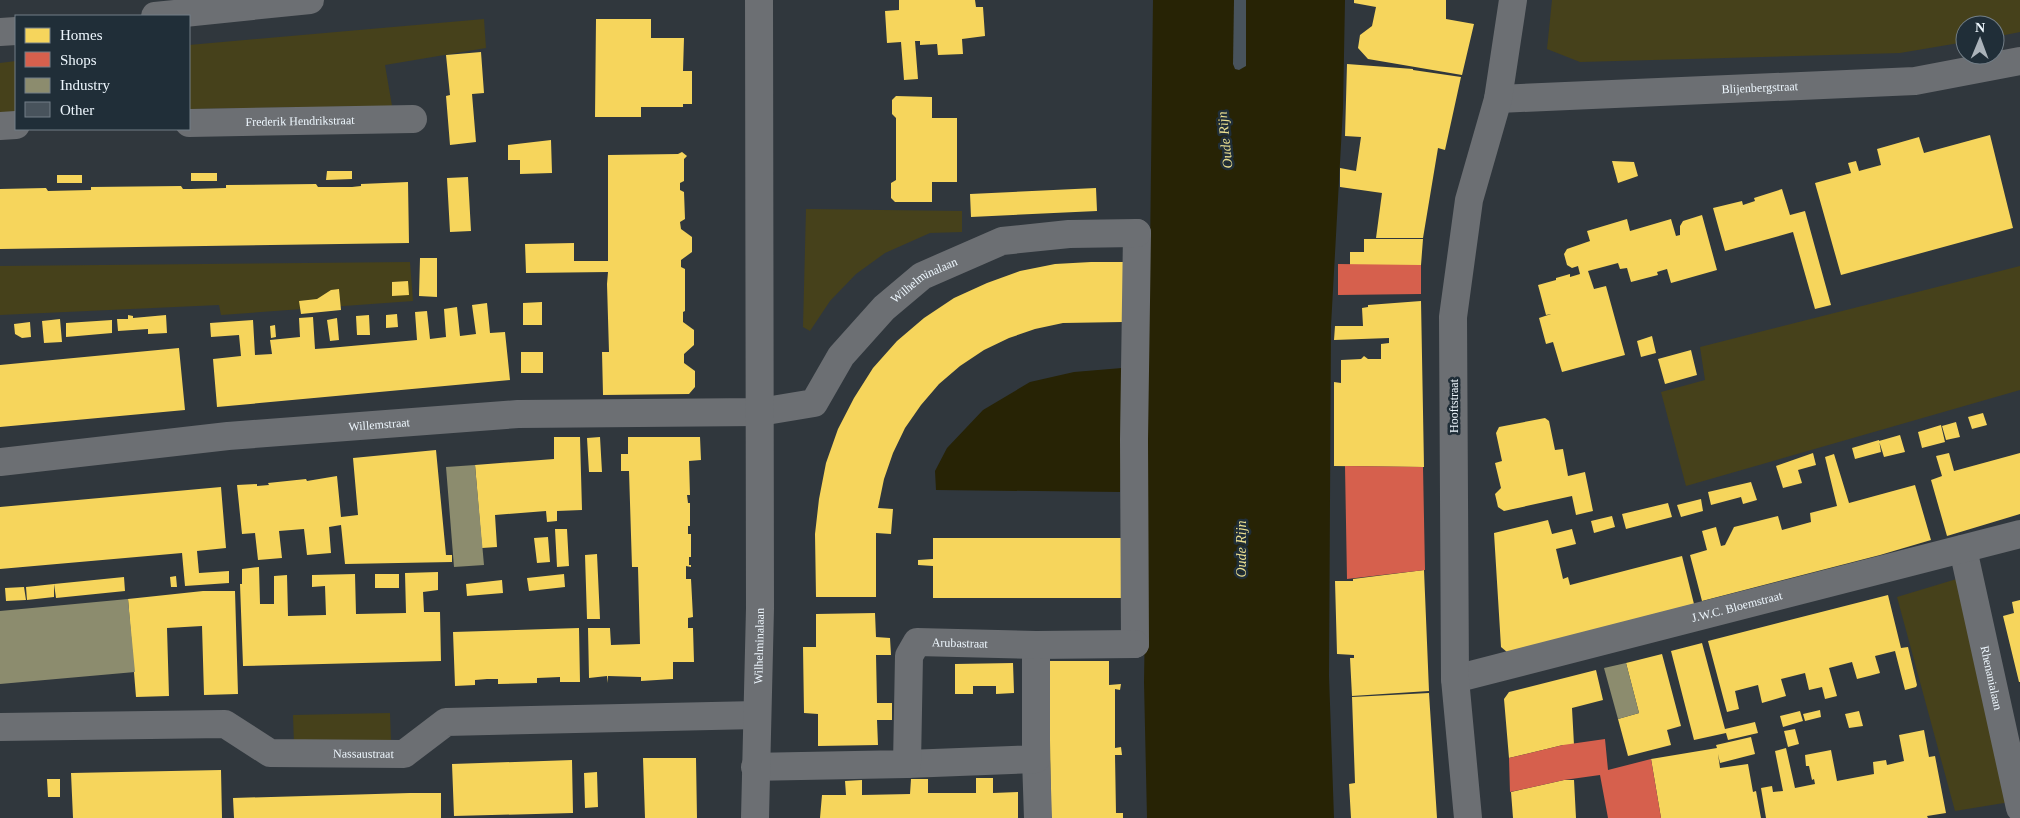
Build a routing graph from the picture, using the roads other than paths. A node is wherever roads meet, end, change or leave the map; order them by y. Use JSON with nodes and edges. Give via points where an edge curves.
{"nodes":[{"id":1,"x":310,"y":0,"type":"edge"},
{"id":2,"x":1513,"y":0,"type":"edge"},
{"id":3,"x":759,"y":5,"type":"edge"},
{"id":4,"x":165,"y":15,"type":"edge"},
{"id":5,"x":15,"y":31,"type":"edge"},
{"id":6,"x":0,"y":32,"type":"edge"},
{"id":7,"x":2020,"y":61,"type":"edge"},
{"id":8,"x":1498,"y":99,"type":"junction"},
{"id":9,"x":413,"y":119,"type":"dead end"},
{"id":10,"x":190,"y":122,"type":"edge"},
{"id":11,"x":15,"y":125,"type":"edge"},
{"id":12,"x":0,"y":126,"type":"edge"},
{"id":13,"x":760,"y":412,"type":"junction"},
{"id":14,"x":0,"y":462,"type":"edge"},
{"id":15,"x":2020,"y":534,"type":"edge"},
{"id":16,"x":1963,"y":548,"type":"junction"},
{"id":17,"x":1135,"y":644,"type":"joint"},
{"id":18,"x":1036,"y":645,"type":"junction"},
{"id":19,"x":1455,"y":680,"type":"junction"},
{"id":20,"x":757,"y":715,"type":"junction"},
{"id":21,"x":0,"y":727,"type":"edge"},
{"id":22,"x":1036,"y":759,"type":"junction"},
{"id":23,"x":907,"y":764,"type":"junction"},
{"id":24,"x":755,"y":768,"type":"junction"},
{"id":25,"x":2020,"y":808,"type":"edge"},
{"id":26,"x":755,"y":818,"type":"edge"},
{"id":27,"x":1038,"y":818,"type":"edge"},
{"id":28,"x":1468,"y":818,"type":"edge"}],
"edges":[{"from":1,"to":4,"type":"street"},
{"from":2,"to":8,"type":"street","name":"Hooftstraat"},
{"from":3,"to":13,"type":"street","name":"Wilhelminalaan"},
{"from":5,"to":6,"type":"street"},
{"from":7,"to":8,"type":"street","name":"Blijenbergstraat","via":[[1916,80]]},
{"from":8,"to":19,"type":"street","name":"Hooftstraat","via":[[1469,200],[1453,317]]},
{"from":9,"to":10,"type":"street","name":"Frederik Hendrikstraat"},
{"from":11,"to":12,"type":"street"},
{"from":13,"to":14,"type":"street","name":"Willemstraat","via":[[518,414],[228,436]]},
{"from":13,"to":17,"type":"street","name":"Wilhelminalaan","via":[[814,403],[841,356],[884,308],[922,276],[1002,241],[1069,234],[1137,233]]},
{"from":13,"to":20,"type":"street","name":"Wilhelminalaan"},
{"from":15,"to":16,"type":"street","name":"J.W.C. Bloemstraat"},
{"from":16,"to":19,"type":"street","name":"J.W.C. Bloemstraat"},
{"from":16,"to":25,"type":"street","name":"Rhenanialaan"},
{"from":17,"to":18,"type":"street","name":"Arubastraat"},
{"from":18,"to":22,"type":"street"},
{"from":18,"to":23,"type":"street","name":"Arubastraat","via":[[917,642],[909,656]]},
{"from":19,"to":28,"type":"street","name":"Hooftstraat"},
{"from":20,"to":21,"type":"street","name":"Nassaustraat","via":[[446,722],[404,754],[270,753],[225,724]]},
{"from":20,"to":24,"type":"street","name":"Wilhelminalaan"},
{"from":22,"to":23,"type":"street"},
{"from":22,"to":27,"type":"street"},
{"from":23,"to":24,"type":"street"},
{"from":24,"to":26,"type":"street","name":"Wilhelminalaan"}]}
